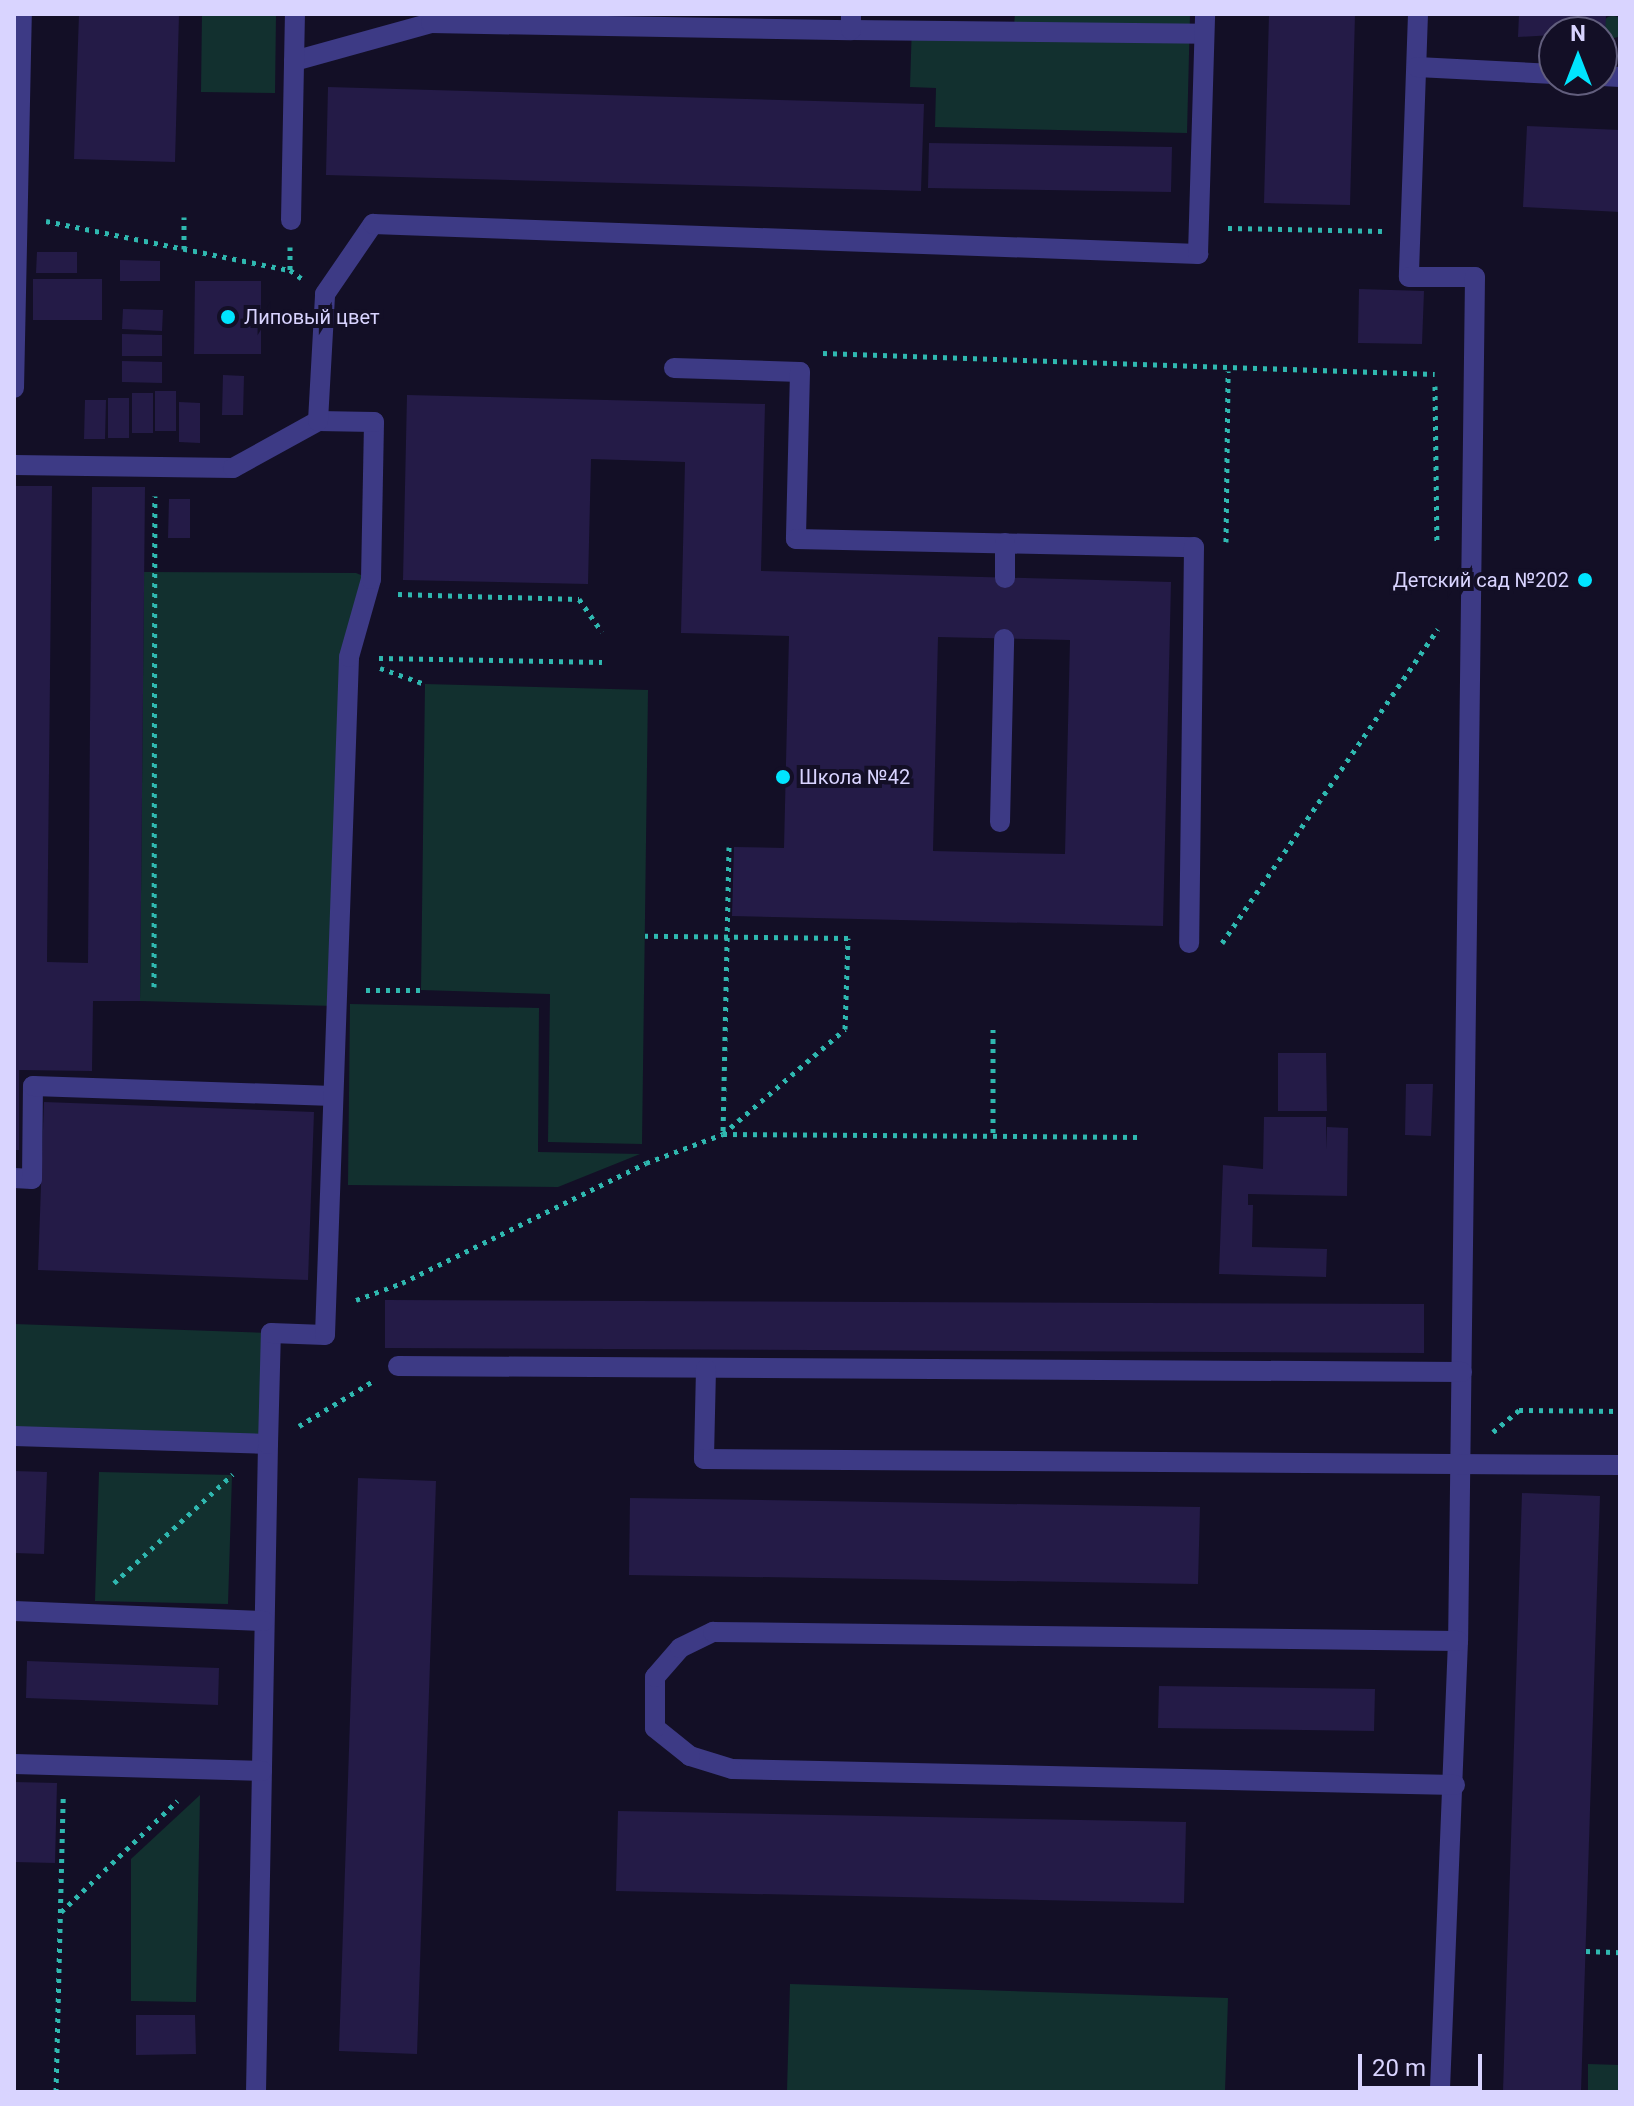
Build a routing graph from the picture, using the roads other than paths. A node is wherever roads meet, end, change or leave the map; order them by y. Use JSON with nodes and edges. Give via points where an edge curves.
{"nodes":[{"id":1,"x":295,"y":14,"type":"edge"},
{"id":2,"x":1418,"y":14,"type":"edge"},
{"id":3,"x":19,"y":19,"type":"edge"},
{"id":4,"x":851,"y":22,"type":"edge"},
{"id":5,"x":1205,"y":24,"type":"edge"},
{"id":6,"x":294,"y":61,"type":"junction"},
{"id":7,"x":1417,"y":67,"type":"junction"},
{"id":8,"x":1538,"y":73,"type":"edge"},
{"id":9,"x":291,"y":220,"type":"dead end"},
{"id":10,"x":14,"y":330,"type":"edge"},
{"id":11,"x":674,"y":368,"type":"dead end"},
{"id":12,"x":14,"y":388,"type":"edge"},
{"id":13,"x":318,"y":421,"type":"junction"},
{"id":14,"x":14,"y":465,"type":"edge"},
{"id":15,"x":1005,"y":543,"type":"junction"},
{"id":16,"x":1005,"y":578,"type":"dead end"},
{"id":17,"x":1004,"y":639,"type":"dead end"},
{"id":18,"x":1000,"y":822,"type":"dead end"},
{"id":19,"x":1189,"y":943,"type":"dead end"},
{"id":20,"x":333,"y":1096,"type":"junction"},
{"id":21,"x":14,"y":1178,"type":"edge"},
{"id":22,"x":398,"y":1366,"type":"road end"},
{"id":23,"x":706,"y":1369,"type":"junction"},
{"id":24,"x":1462,"y":1372,"type":"junction"},
{"id":25,"x":14,"y":1436,"type":"edge"},
{"id":26,"x":268,"y":1444,"type":"junction"},
{"id":27,"x":1459,"y":1461,"type":"junction"},
{"id":28,"x":1620,"y":1465,"type":"edge"},
{"id":29,"x":14,"y":1611,"type":"edge"},
{"id":30,"x":264,"y":1621,"type":"junction"},
{"id":31,"x":1458,"y":1641,"type":"junction"},
{"id":32,"x":14,"y":1764,"type":"edge"},
{"id":33,"x":262,"y":1771,"type":"junction"},
{"id":34,"x":1455,"y":1785,"type":"junction"},
{"id":35,"x":256,"y":2092,"type":"edge"},
{"id":36,"x":1440,"y":2092,"type":"edge"}],
"edges":[{"from":1,"to":6,"type":"lane"},
{"from":2,"to":7,"type":"lane"},
{"from":3,"to":10,"type":"lane"},
{"from":4,"to":5,"type":"lane"},
{"from":4,"to":6,"type":"lane","via":[[431,23]]},
{"from":5,"to":13,"type":"lane","via":[[1198,254],[373,224],[325,294]]},
{"from":6,"to":9,"type":"lane"},
{"from":7,"to":8,"type":"lane"},
{"from":7,"to":24,"type":"lane","via":[[1409,277],[1475,277]]},
{"from":10,"to":12,"type":"lane"},
{"from":11,"to":15,"type":"lane","via":[[800,372],[796,539]]},
{"from":13,"to":14,"type":"lane","via":[[233,468]]},
{"from":13,"to":20,"type":"lane","via":[[374,422],[371,579],[349,657]]},
{"from":15,"to":16,"type":"lane"},
{"from":15,"to":19,"type":"lane","via":[[1194,547]]},
{"from":17,"to":18,"type":"lane"},
{"from":20,"to":21,"type":"lane","via":[[33,1086],[32,1179]]},
{"from":20,"to":26,"type":"lane","via":[[325,1335],[271,1333]]},
{"from":22,"to":23,"type":"lane"},
{"from":23,"to":24,"type":"lane"},
{"from":23,"to":27,"type":"lane","via":[[704,1459]]},
{"from":24,"to":27,"type":"lane"},
{"from":25,"to":26,"type":"lane"},
{"from":26,"to":30,"type":"lane"},
{"from":27,"to":28,"type":"lane"},
{"from":27,"to":31,"type":"lane"},
{"from":29,"to":30,"type":"lane"},
{"from":30,"to":33,"type":"lane"},
{"from":31,"to":34,"type":"lane"},
{"from":31,"to":34,"type":"lane","via":[[713,1632],[680,1648],[655,1677],[655,1728],[690,1756],[732,1769]]},
{"from":32,"to":33,"type":"lane"},
{"from":33,"to":35,"type":"lane"},
{"from":34,"to":36,"type":"lane"}]}
